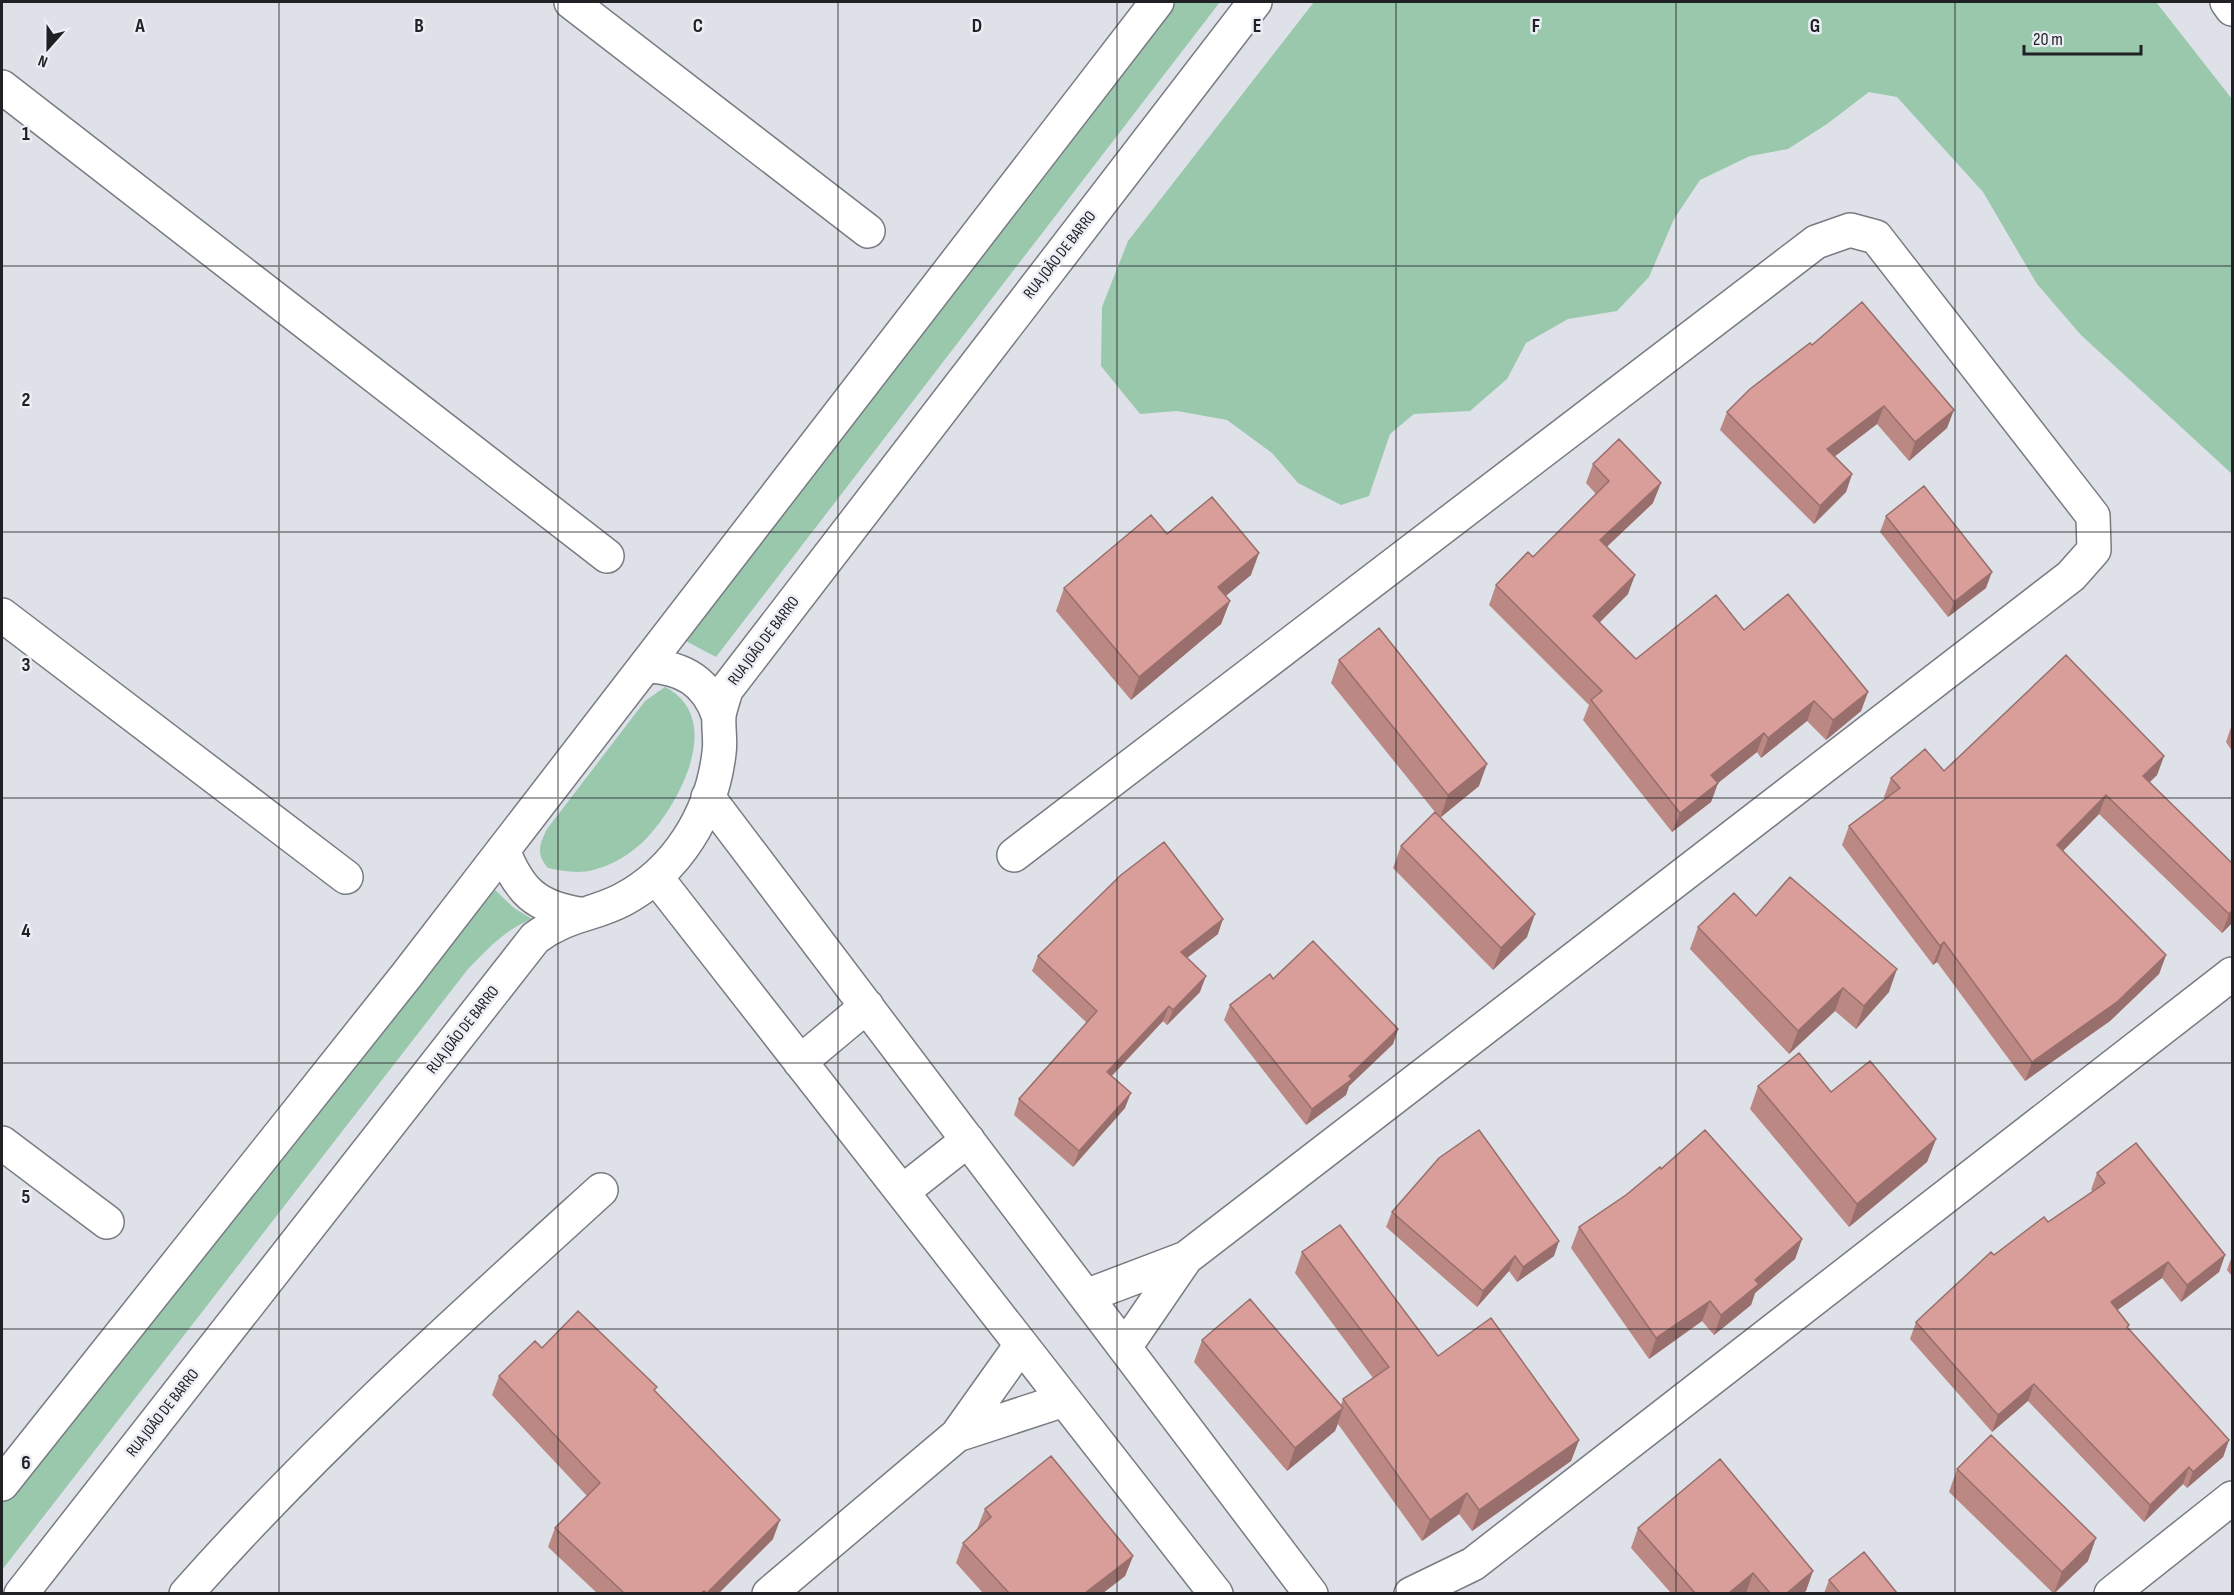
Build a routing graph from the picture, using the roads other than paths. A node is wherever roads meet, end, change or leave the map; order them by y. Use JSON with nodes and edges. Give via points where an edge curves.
{"nodes":[{"id":1,"x":571,"y":2,"type":"edge"},
{"id":2,"x":1156,"y":2,"type":"edge"},
{"id":3,"x":1255,"y":2,"type":"edge"},
{"id":4,"x":2227,"y":2,"type":"edge"},
{"id":5,"x":2232,"y":9,"type":"edge"},
{"id":6,"x":2,"y":87,"type":"edge"},
{"id":7,"x":868,"y":231,"type":"dead end"},
{"id":8,"x":607,"y":556,"type":"dead end"},
{"id":9,"x":2,"y":615,"type":"edge"},
{"id":10,"x":647,"y":666,"type":"junction"},
{"id":11,"x":719,"y":717,"type":"junction"},
{"id":12,"x":708,"y":797,"type":"junction"},
{"id":13,"x":503,"y":850,"type":"junction"},
{"id":14,"x":1014,"y":855,"type":"dead end"},
{"id":15,"x":346,"y":877,"type":"dead end"},
{"id":16,"x":656,"y":877,"type":"junction"},
{"id":17,"x":579,"y":914,"type":"junction"},
{"id":18,"x":2232,"y":974,"type":"edge"},
{"id":19,"x":867,"y":1006,"type":"junction"},
{"id":20,"x":800,"y":1062,"type":"junction"},
{"id":21,"x":968,"y":1140,"type":"junction"},
{"id":22,"x":2,"y":1143,"type":"edge"},
{"id":23,"x":601,"y":1190,"type":"dead end"},
{"id":24,"x":902,"y":1192,"type":"junction"},
{"id":25,"x":107,"y":1222,"type":"dead end"},
{"id":26,"x":1186,"y":1258,"type":"junction"},
{"id":27,"x":1086,"y":1296,"type":"junction"},
{"id":28,"x":1021,"y":1345,"type":"junction"},
{"id":29,"x":1125,"y":1347,"type":"junction"},
{"id":30,"x":1064,"y":1400,"type":"junction"},
{"id":31,"x":957,"y":1436,"type":"junction"},
{"id":32,"x":2,"y":1484,"type":"edge"},
{"id":33,"x":2232,"y":1498,"type":"edge"},
{"id":34,"x":1473,"y":1564,"type":"junction"},
{"id":35,"x":21,"y":1593,"type":"edge"},
{"id":36,"x":186,"y":1593,"type":"edge"},
{"id":37,"x":769,"y":1593,"type":"edge"},
{"id":38,"x":1216,"y":1593,"type":"edge"},
{"id":39,"x":1311,"y":1593,"type":"edge"},
{"id":40,"x":1411,"y":1593,"type":"edge"},
{"id":41,"x":1449,"y":1593,"type":"edge"},
{"id":42,"x":2111,"y":1593,"type":"edge"}],
"edges":[{"from":1,"to":7,"type":"street"},
{"from":2,"to":10,"type":"street"},
{"from":3,"to":11,"type":"street","name":"RUA JOÃO DE BARRO","via":[[726,690]]},
{"from":4,"to":5,"type":"street"},
{"from":6,"to":8,"type":"street"},
{"from":9,"to":15,"type":"street"},
{"from":10,"to":11,"type":"street","via":[[673,668],[693,679],[714,703]]},
{"from":10,"to":13,"type":"street"},
{"from":11,"to":12,"type":"street","name":"RUA JOÃO DE BARRO","via":[[719,753]]},
{"from":12,"to":16,"type":"street","name":"RUA JOÃO DE BARRO","via":[[685,846]]},
{"from":12,"to":19,"type":"street"},
{"from":13,"to":17,"type":"street","via":[[524,891],[557,910]]},
{"from":13,"to":32,"type":"street"},
{"from":14,"to":26,"type":"street","via":[[1816,242],[1850,230],[1876,237],[2093,516],[2094,550],[2072,576]]},
{"from":16,"to":17,"type":"street","name":"RUA JOÃO DE BARRO","via":[[621,901]]},
{"from":16,"to":20,"type":"street"},
{"from":17,"to":35,"type":"street","name":"RUA JOÃO DE BARRO","via":[[553,925],[535,939]]},
{"from":18,"to":34,"type":"street"},
{"from":19,"to":20,"type":"street"},
{"from":19,"to":21,"type":"street"},
{"from":20,"to":24,"type":"street"},
{"from":21,"to":24,"type":"street"},
{"from":21,"to":27,"type":"street"},
{"from":22,"to":25,"type":"street"},
{"from":23,"to":36,"type":"street","via":[[408,1365]]},
{"from":24,"to":28,"type":"street"},
{"from":26,"to":27,"type":"street"},
{"from":26,"to":29,"type":"street"},
{"from":27,"to":29,"type":"street"},
{"from":28,"to":30,"type":"street"},
{"from":28,"to":31,"type":"street"},
{"from":29,"to":39,"type":"street"},
{"from":30,"to":31,"type":"street"},
{"from":30,"to":38,"type":"street"},
{"from":31,"to":37,"type":"street"},
{"from":33,"to":42,"type":"street"},
{"from":34,"to":40,"type":"street"},
{"from":34,"to":41,"type":"street"}]}
